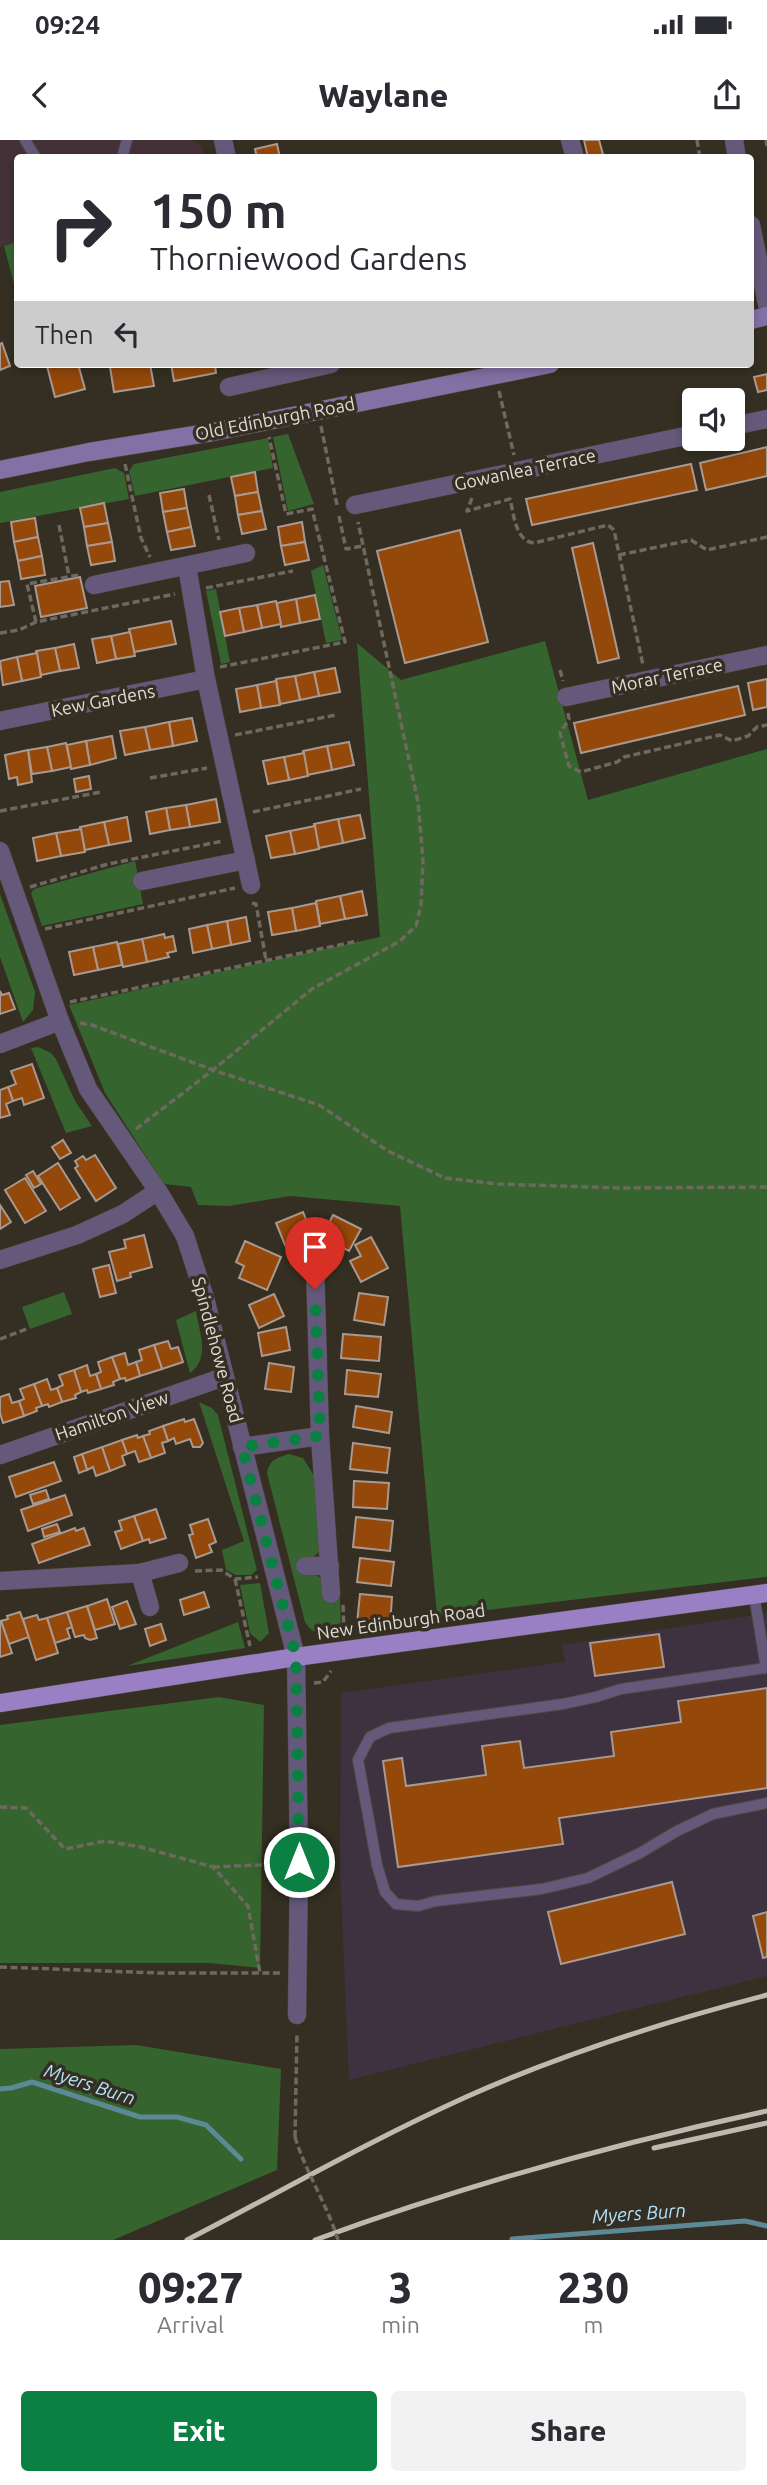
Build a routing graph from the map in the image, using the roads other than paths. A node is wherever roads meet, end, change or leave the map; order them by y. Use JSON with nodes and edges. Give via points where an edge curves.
{"nodes":[{"id":1,"x":754,"y":243,"type":"edge"},
{"id":2,"x":759,"y":274,"type":"edge"},
{"id":3,"x":767,"y":304,"type":"edge"},
{"id":4,"x":296,"y":368,"type":"edge"},
{"id":5,"x":530,"y":368,"type":"edge"},
{"id":6,"x":270,"y":371,"type":"edge"},
{"id":7,"x":229,"y":387,"type":"dead end"},
{"id":8,"x":767,"y":419,"type":"edge"},
{"id":9,"x":745,"y":424,"type":"edge"},
{"id":10,"x":682,"y":437,"type":"edge"},
{"id":11,"x":0,"y":471,"type":"edge"},
{"id":12,"x":355,"y":505,"type":"road end"},
{"id":13,"x":246,"y":554,"type":"dead end"},
{"id":14,"x":187,"y":566,"type":"junction"},
{"id":15,"x":94,"y":585,"type":"road end"},
{"id":16,"x":767,"y":655,"type":"edge"},
{"id":17,"x":206,"y":675,"type":"junction"},
{"id":18,"x":566,"y":697,"type":"road end"},
{"id":19,"x":0,"y":721,"type":"edge"},
{"id":20,"x":0,"y":851,"type":"edge"},
{"id":21,"x":246,"y":860,"type":"junction"},
{"id":22,"x":142,"y":881,"type":"dead end"},
{"id":23,"x":246,"y":886,"type":"road end"},
{"id":24,"x":57,"y":1013,"type":"junction"},
{"id":25,"x":0,"y":1044,"type":"edge"},
{"id":26,"x":158,"y":1191,"type":"junction"},
{"id":27,"x":0,"y":1260,"type":"edge"},
{"id":28,"x":314,"y":1265,"type":"dead end"},
{"id":29,"x":225,"y":1377,"type":"junction"},
{"id":30,"x":320,"y":1436,"type":"junction"},
{"id":31,"x":242,"y":1447,"type":"junction"},
{"id":32,"x":0,"y":1455,"type":"edge"},
{"id":33,"x":179,"y":1563,"type":"road end"},
{"id":34,"x":304,"y":1566,"type":"dead end"},
{"id":35,"x":330,"y":1566,"type":"junction"},
{"id":36,"x":140,"y":1573,"type":"junction"},
{"id":37,"x":0,"y":1581,"type":"edge"},
{"id":38,"x":331,"y":1594,"type":"dead end"},
{"id":39,"x":761,"y":1594,"type":"edge"},
{"id":40,"x":150,"y":1607,"type":"dead end"},
{"id":41,"x":296,"y":1657,"type":"junction"},
{"id":42,"x":767,"y":1668,"type":"edge"},
{"id":43,"x":0,"y":1703,"type":"edge"},
{"id":44,"x":767,"y":1803,"type":"edge"},
{"id":45,"x":297,"y":2015,"type":"road end"}],
"edges":[{"from":1,"to":2,"type":"street"},
{"from":2,"to":3,"type":"street"},
{"from":4,"to":6,"type":"street"},
{"from":5,"to":11,"type":"main road","name":"Old Edinburgh Road"},
{"from":6,"to":7,"type":"street"},
{"from":8,"to":9,"type":"street"},
{"from":10,"to":12,"type":"street","name":"Gowanlea Terrace"},
{"from":13,"to":14,"type":"street"},
{"from":14,"to":15,"type":"street"},
{"from":14,"to":17,"type":"street"},
{"from":16,"to":18,"type":"street","name":"Morar Terrace"},
{"from":17,"to":19,"type":"street","name":"Kew Gardens"},
{"from":17,"to":21,"type":"street"},
{"from":20,"to":24,"type":"street","name":"Spindlehowe Road"},
{"from":21,"to":22,"type":"street"},
{"from":21,"to":23,"type":"street"},
{"from":24,"to":25,"type":"street"},
{"from":24,"to":26,"type":"street","name":"Spindlehowe Road","via":[[88,1089]]},
{"from":26,"to":27,"type":"street","via":[[123,1214],[77,1235]]},
{"from":26,"to":29,"type":"street","name":"Spindlehowe Road","via":[[184,1236]]},
{"from":28,"to":30,"type":"street"},
{"from":29,"to":31,"type":"street","name":"Spindlehowe Road"},
{"from":29,"to":32,"type":"street","name":"Hamilton View"},
{"from":30,"to":31,"type":"street"},
{"from":30,"to":35,"type":"street"},
{"from":31,"to":41,"type":"street","name":"Spindlehowe Road"},
{"from":33,"to":36,"type":"street"},
{"from":34,"to":35,"type":"street"},
{"from":35,"to":38,"type":"street"},
{"from":36,"to":37,"type":"street"},
{"from":36,"to":40,"type":"street"},
{"from":39,"to":41,"type":"main road","name":"New Edinburgh Road"},
{"from":39,"to":42,"type":"lane"},
{"from":41,"to":43,"type":"main road","name":"New Edinburgh Road"},
{"from":41,"to":45,"type":"street","name":"Spindlehowe Road"},
{"from":42,"to":44,"type":"lane","via":[[621,1689],[563,1704],[389,1728],[370,1737],[358,1760],[377,1865],[385,1892],[396,1904],[418,1906],[588,1878],[713,1814]]}]}
